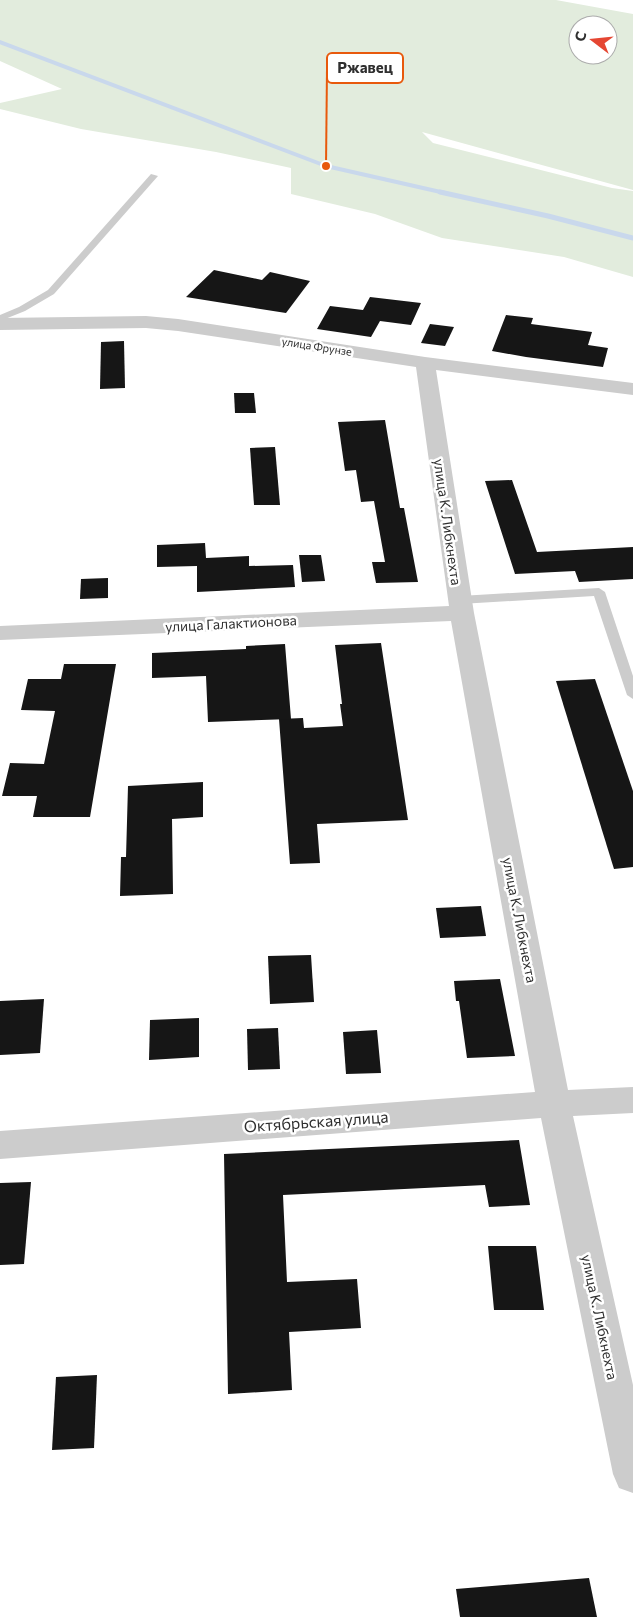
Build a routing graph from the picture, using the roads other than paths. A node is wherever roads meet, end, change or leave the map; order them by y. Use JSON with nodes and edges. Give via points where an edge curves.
{"nodes":[{"id":1,"x":154,"y":176,"type":"dead end"},
{"id":2,"x":0,"y":318,"type":"edge"},
{"id":3,"x":0,"y":324,"type":"edge"},
{"id":4,"x":425,"y":363,"type":"junction"},
{"id":5,"x":633,"y":389,"type":"edge"},
{"id":6,"x":461,"y":606,"type":"junction"},
{"id":7,"x":0,"y":634,"type":"edge"},
{"id":8,"x":633,"y":695,"type":"edge"},
{"id":9,"x":633,"y":1100,"type":"edge"},
{"id":10,"x":554,"y":1104,"type":"junction"},
{"id":11,"x":0,"y":1145,"type":"edge"},
{"id":12,"x":633,"y":1474,"type":"edge"}],
"edges":[{"from":1,"to":2,"type":"lane","via":[[51,292]]},
{"from":3,"to":4,"type":"street","name":"улица Фрунзе","via":[[146,322]]},
{"from":4,"to":5,"type":"street","name":"улица Фрунзе"},
{"from":4,"to":6,"type":"street","name":"улица К. Либкнехта"},
{"from":6,"to":7,"type":"street","name":"улица Галактионова"},
{"from":6,"to":8,"type":"lane","via":[[599,592]]},
{"from":6,"to":10,"type":"street","name":"улица К. Либкнехта"},
{"from":9,"to":10,"type":"street","name":"Октябрьская улица"},
{"from":10,"to":11,"type":"street","name":"Октябрьская улица"},
{"from":10,"to":12,"type":"street","name":"улица К. Либкнехта"}]}
